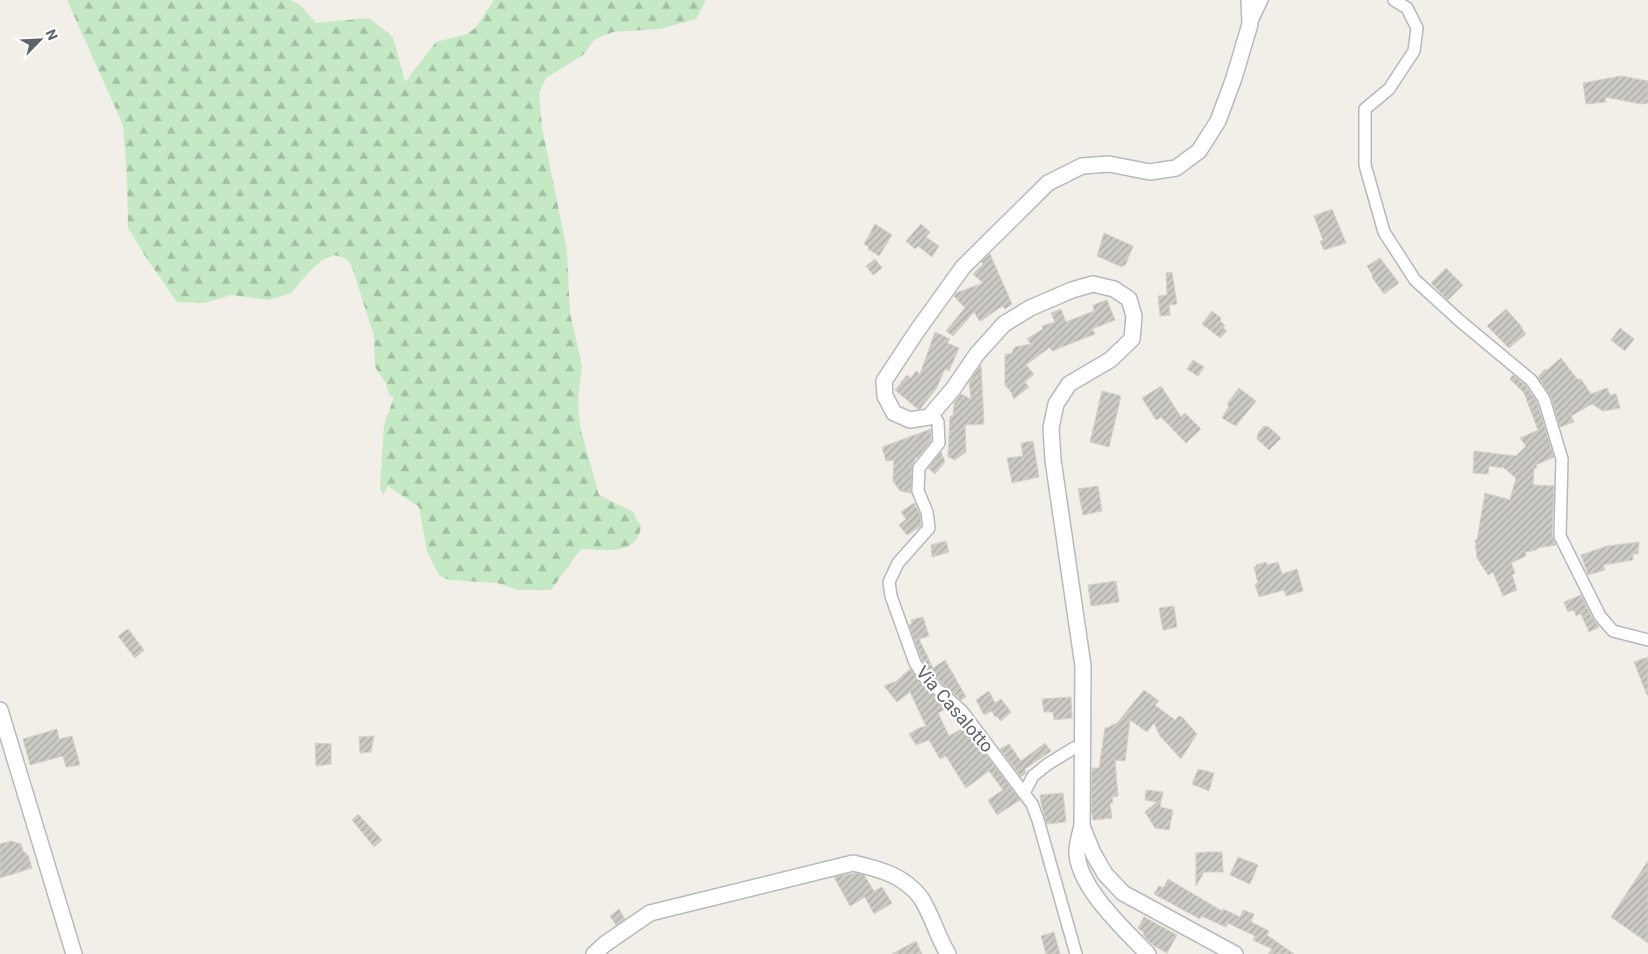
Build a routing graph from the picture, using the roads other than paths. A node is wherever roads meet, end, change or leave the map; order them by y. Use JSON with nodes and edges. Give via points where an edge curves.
{"nodes":[{"id":1,"x":1249,"y":0,"type":"edge"},
{"id":2,"x":1262,"y":0,"type":"edge"},
{"id":3,"x":1394,"y":0,"type":"edge"},
{"id":4,"x":1250,"y":24,"type":"junction"},
{"id":5,"x":932,"y":413,"type":"junction"},
{"id":6,"x":1648,"y":640,"type":"edge"},
{"id":7,"x":0,"y":710,"type":"edge"},
{"id":8,"x":1082,"y":748,"type":"junction"},
{"id":9,"x":1024,"y":793,"type":"junction"},
{"id":10,"x":1082,"y":826,"type":"junction"},
{"id":11,"x":74,"y":954,"type":"edge"},
{"id":12,"x":594,"y":954,"type":"edge"},
{"id":13,"x":948,"y":954,"type":"edge"},
{"id":14,"x":1076,"y":954,"type":"edge"},
{"id":15,"x":1148,"y":954,"type":"edge"},
{"id":16,"x":1235,"y":954,"type":"edge"}],
"edges":[{"from":1,"to":4,"type":"main road"},
{"from":2,"to":4,"type":"street"},
{"from":3,"to":6,"type":"street","via":[[1407,8],[1417,28],[1414,51],[1389,89],[1365,109],[1365,165],[1384,232],[1415,280],[1531,380],[1544,399],[1562,459],[1560,536],[1600,616],[1613,631]]},
{"from":4,"to":5,"type":"main road","via":[[1218,121],[1199,151],[1176,168],[1150,172],[1109,164],[1082,166],[1048,182],[964,267],[884,381],[884,396],[894,413],[910,420],[929,417]]},
{"from":5,"to":8,"type":"main road","via":[[1004,324],[1030,308],[1094,284],[1114,289],[1129,299],[1134,316],[1132,339],[1110,360],[1069,384],[1056,404],[1051,428],[1083,666]]},
{"from":5,"to":9,"type":"street","name":"Via Casalotto","via":[[938,422],[939,443],[919,468],[918,491],[927,512],[929,528],[898,562],[889,582],[891,596],[915,663],[925,678],[962,711]]},
{"from":7,"to":11,"type":"main road"},
{"from":8,"to":9,"type":"street","via":[[1074,748],[1048,764],[1033,776]]},
{"from":8,"to":10,"type":"main road"},
{"from":9,"to":14,"type":"street","name":"Via Casalotto","via":[[1038,820]]},
{"from":10,"to":15,"type":"main road","via":[[1077,850],[1081,871],[1102,905]]},
{"from":10,"to":16,"type":"main road","via":[[1105,874],[1123,893]]},
{"from":12,"to":13,"type":"main road","via":[[650,913],[853,863],[883,870],[905,881],[921,898]]}]}
